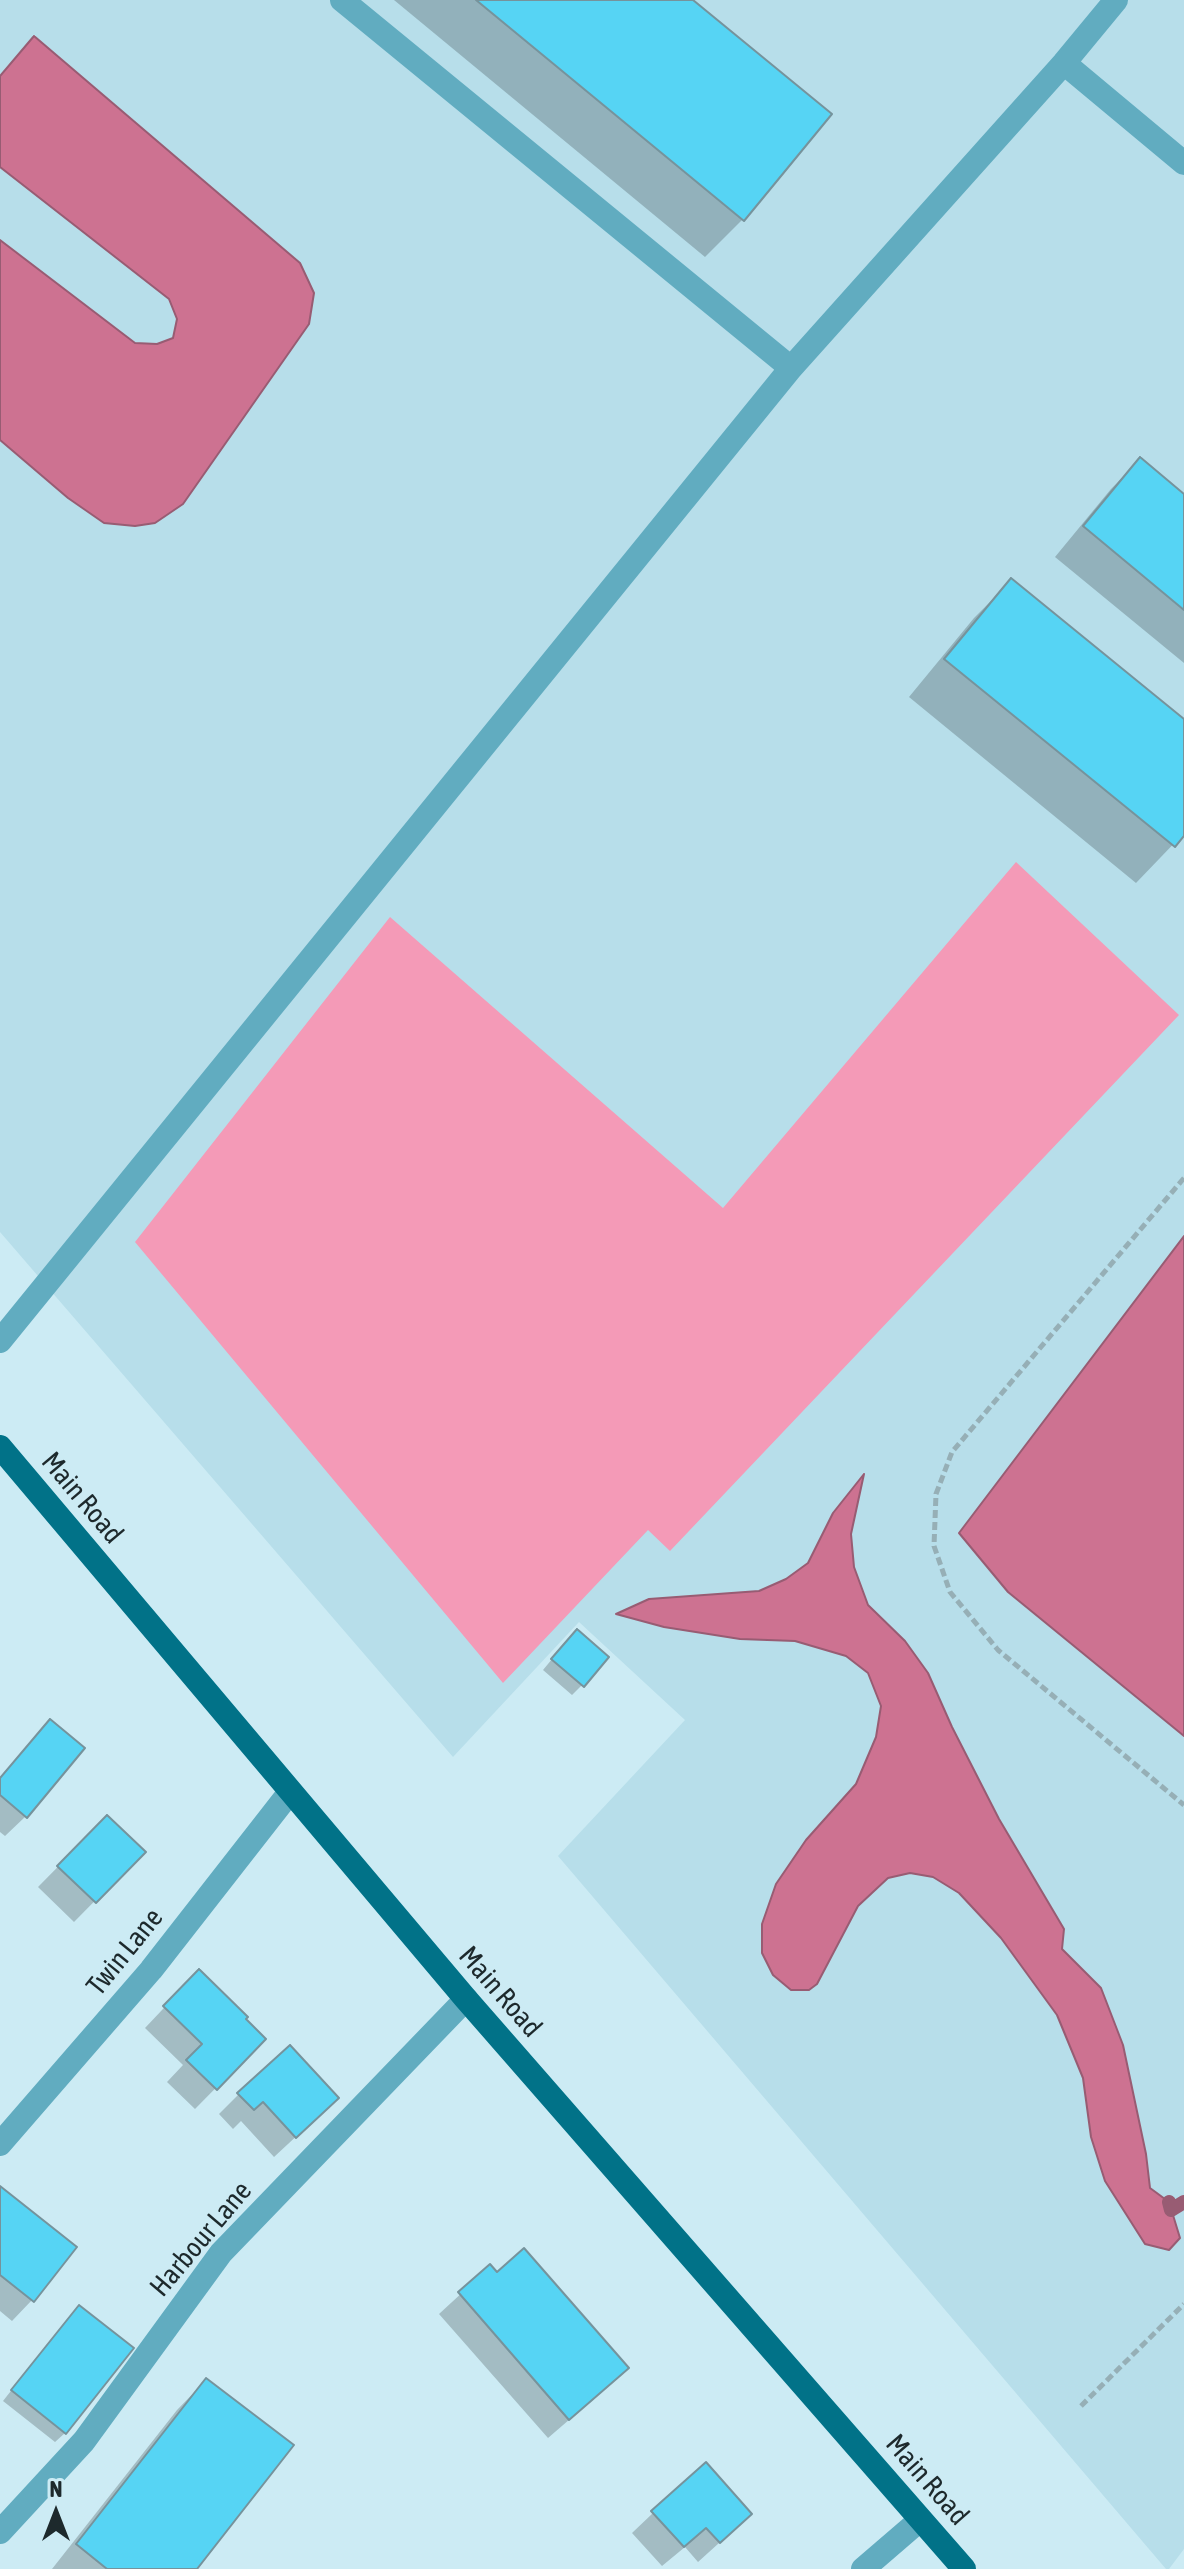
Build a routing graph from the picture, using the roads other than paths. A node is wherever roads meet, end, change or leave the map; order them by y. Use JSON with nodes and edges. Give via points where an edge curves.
{"nodes":[{"id":1,"x":342,"y":0,"type":"edge"},
{"id":2,"x":1116,"y":0,"type":"edge"},
{"id":3,"x":1064,"y":63,"type":"junction"},
{"id":4,"x":1184,"y":163,"type":"edge"},
{"id":5,"x":791,"y":368,"type":"junction"},
{"id":6,"x":0,"y":1341,"type":"edge"},
{"id":7,"x":0,"y":1447,"type":"edge"},
{"id":8,"x":290,"y":1792,"type":"junction"},
{"id":9,"x":466,"y":1999,"type":"junction"},
{"id":10,"x":0,"y":2144,"type":"edge"},
{"id":11,"x":920,"y":2520,"type":"junction"},
{"id":12,"x":0,"y":2532,"type":"edge"},
{"id":13,"x":863,"y":2569,"type":"edge"},
{"id":14,"x":964,"y":2569,"type":"edge"}],
"edges":[{"from":1,"to":5,"type":"street"},
{"from":2,"to":3,"type":"street"},
{"from":3,"to":4,"type":"street"},
{"from":3,"to":5,"type":"street"},
{"from":5,"to":6,"type":"street"},
{"from":7,"to":8,"type":"main road","name":"Main Road"},
{"from":8,"to":9,"type":"main road","name":"Main Road"},
{"from":8,"to":10,"type":"street","name":"Twin Lane","via":[[151,1970]]},
{"from":9,"to":11,"type":"main road","name":"Main Road"},
{"from":9,"to":12,"type":"street","name":"Harbour Lane","via":[[221,2253],[84,2441]]},
{"from":11,"to":13,"type":"street"},
{"from":11,"to":14,"type":"main road","name":"Main Road"}]}
